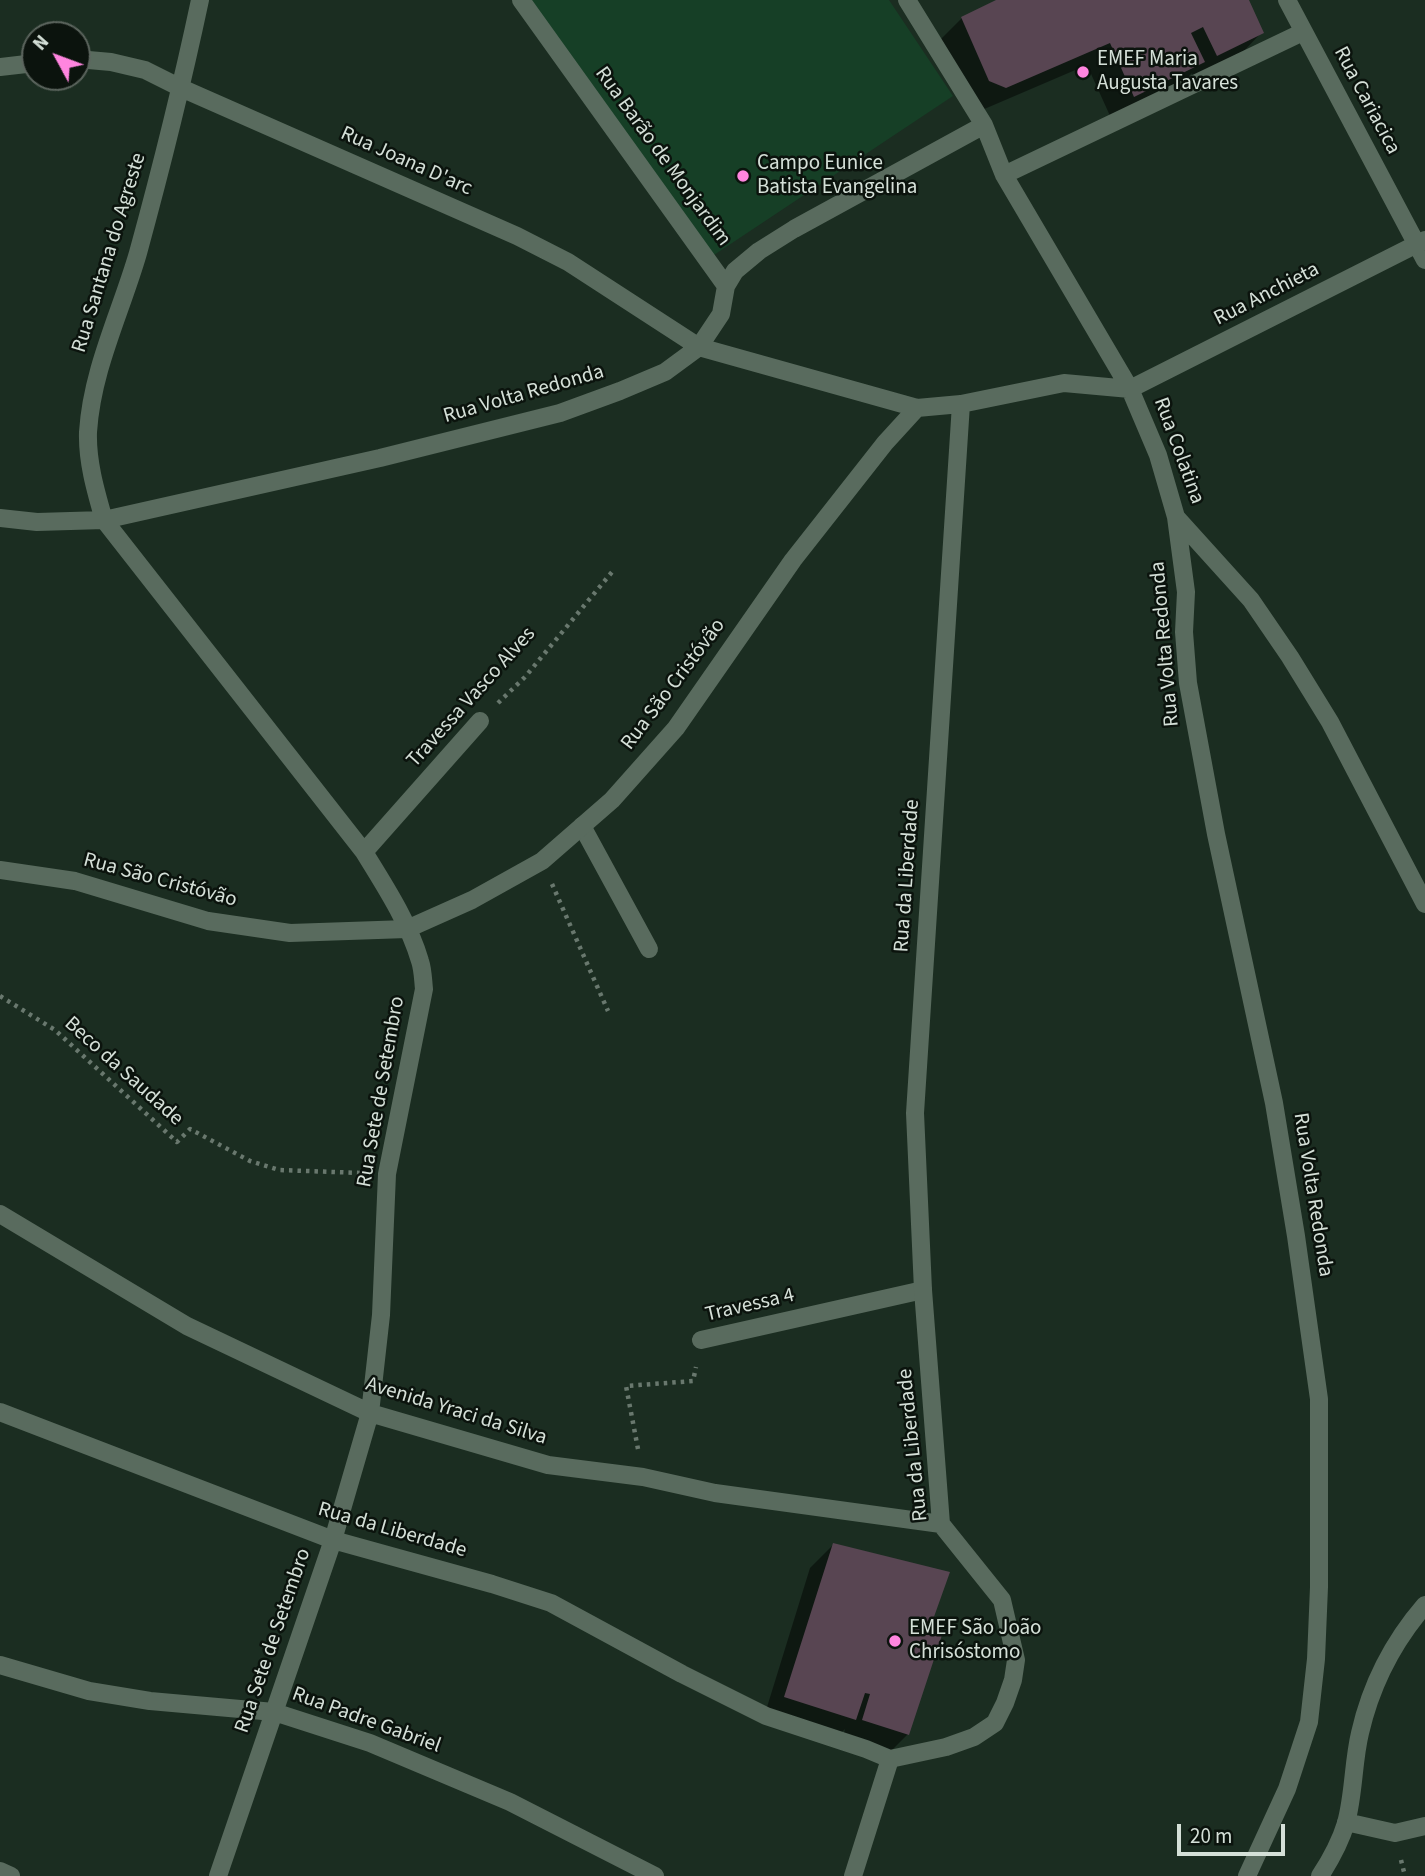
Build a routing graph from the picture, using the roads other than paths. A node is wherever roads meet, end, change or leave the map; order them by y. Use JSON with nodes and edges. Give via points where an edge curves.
{"nodes":[{"id":1,"x":200,"y":0,"type":"edge"},
{"id":2,"x":521,"y":0,"type":"edge"},
{"id":3,"x":907,"y":0,"type":"edge"},
{"id":4,"x":1287,"y":0,"type":"edge"},
{"id":5,"x":1303,"y":32,"type":"junction"},
{"id":6,"x":91,"y":60,"type":"edge"},
{"id":7,"x":21,"y":65,"type":"edge"},
{"id":8,"x":0,"y":67,"type":"edge"},
{"id":9,"x":181,"y":88,"type":"junction"},
{"id":10,"x":984,"y":125,"type":"junction"},
{"id":11,"x":1004,"y":175,"type":"junction"},
{"id":12,"x":1422,"y":248,"type":"edge"},
{"id":13,"x":726,"y":286,"type":"junction"},
{"id":14,"x":699,"y":347,"type":"junction"},
{"id":15,"x":1130,"y":389,"type":"junction"},
{"id":16,"x":961,"y":404,"type":"junction"},
{"id":17,"x":917,"y":408,"type":"junction"},
{"id":18,"x":1176,"y":517,"type":"junction"},
{"id":19,"x":0,"y":518,"type":"edge"},
{"id":20,"x":104,"y":520,"type":"junction"},
{"id":21,"x":480,"y":720,"type":"road end"},
{"id":22,"x":582,"y":826,"type":"junction"},
{"id":23,"x":364,"y":852,"type":"junction"},
{"id":24,"x":0,"y":870,"type":"edge"},
{"id":25,"x":1425,"y":904,"type":"edge"},
{"id":26,"x":407,"y":929,"type":"junction"},
{"id":27,"x":649,"y":949,"type":"dead end"},
{"id":28,"x":0,"y":1214,"type":"edge"},
{"id":29,"x":923,"y":1290,"type":"junction"},
{"id":30,"x":701,"y":1340,"type":"road end"},
{"id":31,"x":0,"y":1412,"type":"edge"},
{"id":32,"x":370,"y":1413,"type":"junction"},
{"id":33,"x":941,"y":1524,"type":"junction"},
{"id":34,"x":333,"y":1541,"type":"junction"},
{"id":35,"x":1425,"y":1605,"type":"edge"},
{"id":36,"x":0,"y":1665,"type":"edge"},
{"id":37,"x":274,"y":1712,"type":"junction"},
{"id":38,"x":890,"y":1759,"type":"junction"},
{"id":39,"x":1346,"y":1822,"type":"junction"},
{"id":40,"x":1425,"y":1826,"type":"edge"},
{"id":41,"x":0,"y":1871,"type":"edge"},
{"id":42,"x":11,"y":1876,"type":"edge"},
{"id":43,"x":218,"y":1876,"type":"edge"},
{"id":44,"x":655,"y":1876,"type":"edge"},
{"id":45,"x":853,"y":1876,"type":"edge"},
{"id":46,"x":1247,"y":1876,"type":"edge"},
{"id":47,"x":1320,"y":1876,"type":"edge"}],
"edges":[{"from":1,"to":9,"type":"street","name":"Rua Santana do Agreste"},
{"from":2,"to":13,"type":"street","name":"Rua Barão de Monjardim"},
{"from":3,"to":10,"type":"street","name":"Rua Colatina"},
{"from":4,"to":5,"type":"street","name":"Rua Cariacica"},
{"from":5,"to":11,"type":"street"},
{"from":5,"to":12,"type":"street","name":"Rua Cariacica"},
{"from":6,"to":9,"type":"street","name":"Rua Joana D'arc","via":[[145,70]]},
{"from":7,"to":8,"type":"street"},
{"from":9,"to":14,"type":"street","name":"Rua Joana D'arc","via":[[517,236],[568,262]]},
{"from":9,"to":20,"type":"street","name":"Rua Santana do Agreste","via":[[93,397],[88,434],[92,481]]},
{"from":10,"to":11,"type":"street","name":"Rua Colatina"},
{"from":10,"to":13,"type":"street","via":[[759,251],[735,271]]},
{"from":11,"to":15,"type":"street","name":"Rua Colatina"},
{"from":12,"to":15,"type":"street","name":"Rua Anchieta"},
{"from":13,"to":14,"type":"street","via":[[721,313]]},
{"from":14,"to":17,"type":"street"},
{"from":14,"to":20,"type":"street","name":"Rua Volta Redonda","via":[[665,372],[560,413]]},
{"from":15,"to":16,"type":"street","via":[[1064,383]]},
{"from":15,"to":18,"type":"street","name":"Rua Colatina","via":[[1158,455]]},
{"from":16,"to":17,"type":"street"},
{"from":16,"to":29,"type":"street","name":"Rua da Liberdade","via":[[915,1114]]},
{"from":17,"to":22,"type":"street","name":"Rua São Cristóvão","via":[[793,561],[676,728],[612,800]]},
{"from":18,"to":25,"type":"street","name":"Rua Colatina","via":[[1251,600],[1290,657],[1330,722]]},
{"from":18,"to":46,"type":"street","name":"Rua Volta Redonda","via":[[1186,592],[1188,683],[1274,1104],[1319,1399],[1319,1587],[1309,1722],[1287,1789]]},
{"from":19,"to":20,"type":"street","name":"Rua Volta Redonda"},
{"from":20,"to":23,"type":"street","name":"Rua Sete de Setembro"},
{"from":21,"to":23,"type":"street","name":"Travessa Vasco Alves"},
{"from":22,"to":26,"type":"street","name":"Rua São Cristóvão","via":[[542,861]]},
{"from":22,"to":27,"type":"street"},
{"from":23,"to":26,"type":"street","name":"Rua Sete de Setembro"},
{"from":24,"to":26,"type":"street","name":"Rua São Cristóvão","via":[[75,881],[208,921],[290,933]]},
{"from":26,"to":32,"type":"street","name":"Rua Sete de Setembro","via":[[421,962],[424,989],[387,1174],[381,1315]]},
{"from":28,"to":32,"type":"street","name":"Avenida Yraci da Silva","via":[[187,1326]]},
{"from":29,"to":30,"type":"street","name":"Travessa 4"},
{"from":29,"to":33,"type":"street","name":"Rua da Liberdade"},
{"from":31,"to":34,"type":"street","name":"Rua da Liberdade"},
{"from":32,"to":33,"type":"street","name":"Avenida Yraci da Silva","via":[[548,1465]]},
{"from":32,"to":34,"type":"street","name":"Rua Sete de Setembro"},
{"from":33,"to":38,"type":"street","name":"Rua da Liberdade","via":[[1003,1600],[1016,1660],[1013,1680],[995,1723],[974,1737]]},
{"from":34,"to":37,"type":"street","name":"Rua Sete de Setembro"},
{"from":34,"to":38,"type":"street","name":"Rua da Liberdade","via":[[551,1603],[766,1716]]},
{"from":35,"to":39,"type":"street","via":[[1392,1650],[1372,1688]]},
{"from":36,"to":37,"type":"street","name":"Rua Padre Gabriel","via":[[89,1691]]},
{"from":37,"to":43,"type":"street","name":"Rua Sete de Setembro"},
{"from":37,"to":44,"type":"street","name":"Rua Padre Gabriel","via":[[370,1743],[510,1802]]},
{"from":38,"to":45,"type":"street"},
{"from":39,"to":40,"type":"street","via":[[1395,1833]]},
{"from":39,"to":47,"type":"street"},
{"from":41,"to":42,"type":"street"}]}
